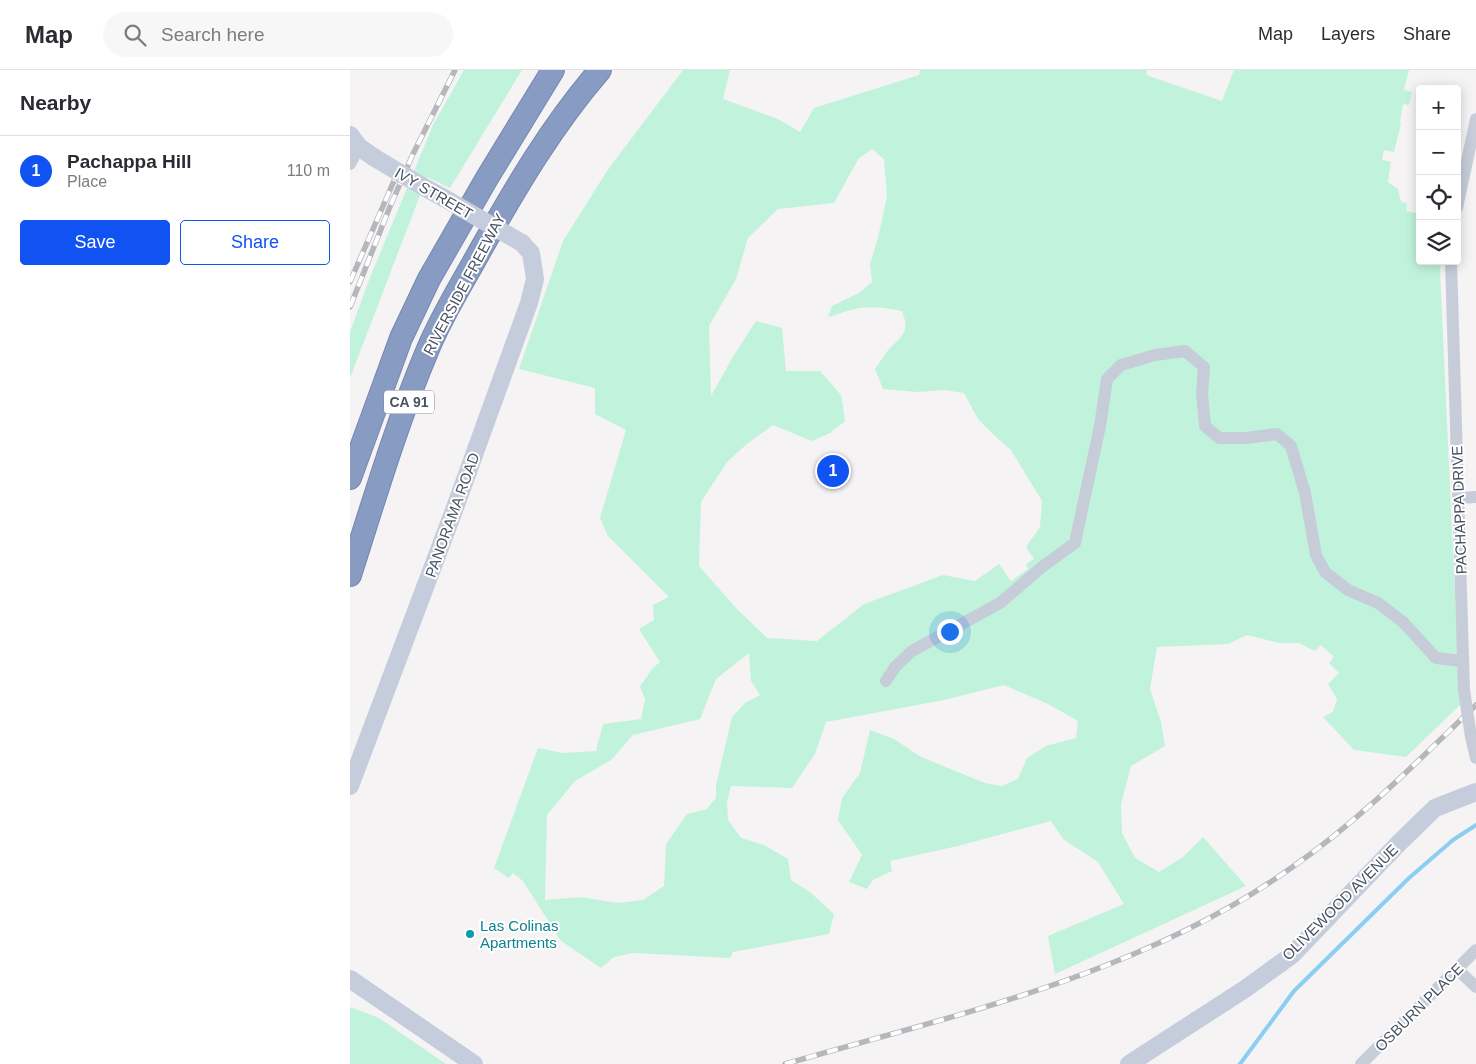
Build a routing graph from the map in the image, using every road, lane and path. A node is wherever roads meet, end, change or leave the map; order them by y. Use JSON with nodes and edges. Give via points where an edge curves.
{"nodes":[{"id":1,"x":552,"y":70,"type":"edge"},
{"id":2,"x":600,"y":70,"type":"edge"},
{"id":3,"x":1476,"y":119,"type":"edge"},
{"id":4,"x":354,"y":141,"type":"edge"},
{"id":5,"x":350,"y":164,"type":"edge"},
{"id":6,"x":1461,"y":189,"type":"edge"},
{"id":7,"x":522,"y":244,"type":"joint"},
{"id":8,"x":1451,"y":265,"type":"edge"},
{"id":9,"x":350,"y":478,"type":"edge"},
{"id":10,"x":1476,"y":497,"type":"edge"},
{"id":11,"x":1460,"y":498,"type":"junction"},
{"id":12,"x":350,"y":574,"type":"edge"},
{"id":13,"x":1462,"y":661,"type":"junction"},
{"id":14,"x":886,"y":680,"type":"dead end"},
{"id":15,"x":1476,"y":758,"type":"edge"},
{"id":16,"x":350,"y":786,"type":"edge"},
{"id":17,"x":1476,"y":792,"type":"edge"},
{"id":18,"x":1476,"y":950,"type":"edge"},
{"id":19,"x":1457,"y":969,"type":"junction"},
{"id":20,"x":350,"y":979,"type":"edge"},
{"id":21,"x":1476,"y":987,"type":"edge"},
{"id":22,"x":474,"y":1064,"type":"edge"},
{"id":23,"x":1129,"y":1064,"type":"edge"},
{"id":24,"x":1361,"y":1064,"type":"edge"}],
"edges":[{"from":1,"to":9,"type":"highway","name":"RIVERSIDE FREEWAY","number":"CA 91","via":[[429,279],[401,338]]},
{"from":2,"to":12,"type":"highway","name":"RIVERSIDE FREEWAY","number":"CA 91","via":[[579,94],[512,194],[428,349],[380,479]]},
{"from":3,"to":6,"type":"street"},
{"from":4,"to":5,"type":"street"},
{"from":4,"to":7,"type":"street","name":"IVY STREET","bridge":true,"via":[[375,158]]},
{"from":7,"to":16,"type":"street","name":"PANORAMA ROAD","via":[[531,253],[535,279],[529,303]]},
{"from":8,"to":11,"type":"street","name":"PACHAPPA DRIVE"},
{"from":10,"to":11,"type":"street"},
{"from":11,"to":13,"type":"street","name":"PACHAPPA DRIVE"},
{"from":13,"to":14,"type":"street","via":[[1436,658],[1402,622],[1378,603],[1348,590],[1325,572],[1316,555],[1305,493],[1292,446],[1277,434],[1219,438],[1205,426],[1204,367],[1185,351],[1155,355],[1121,365],[1107,379],[1075,544],[1000,603],[912,651],[894,667]]},
{"from":13,"to":15,"type":"street","name":"PACHAPPA DRIVE","bridge":true},
{"from":17,"to":23,"type":"street","name":"OLIVEWOOD AVENUE","via":[[1435,808],[1292,956]]},
{"from":18,"to":19,"type":"street","name":"OSBURN PLACE"},
{"from":19,"to":21,"type":"street"},
{"from":19,"to":24,"type":"street","name":"OSBURN PLACE"},
{"from":20,"to":22,"type":"street"}]}
